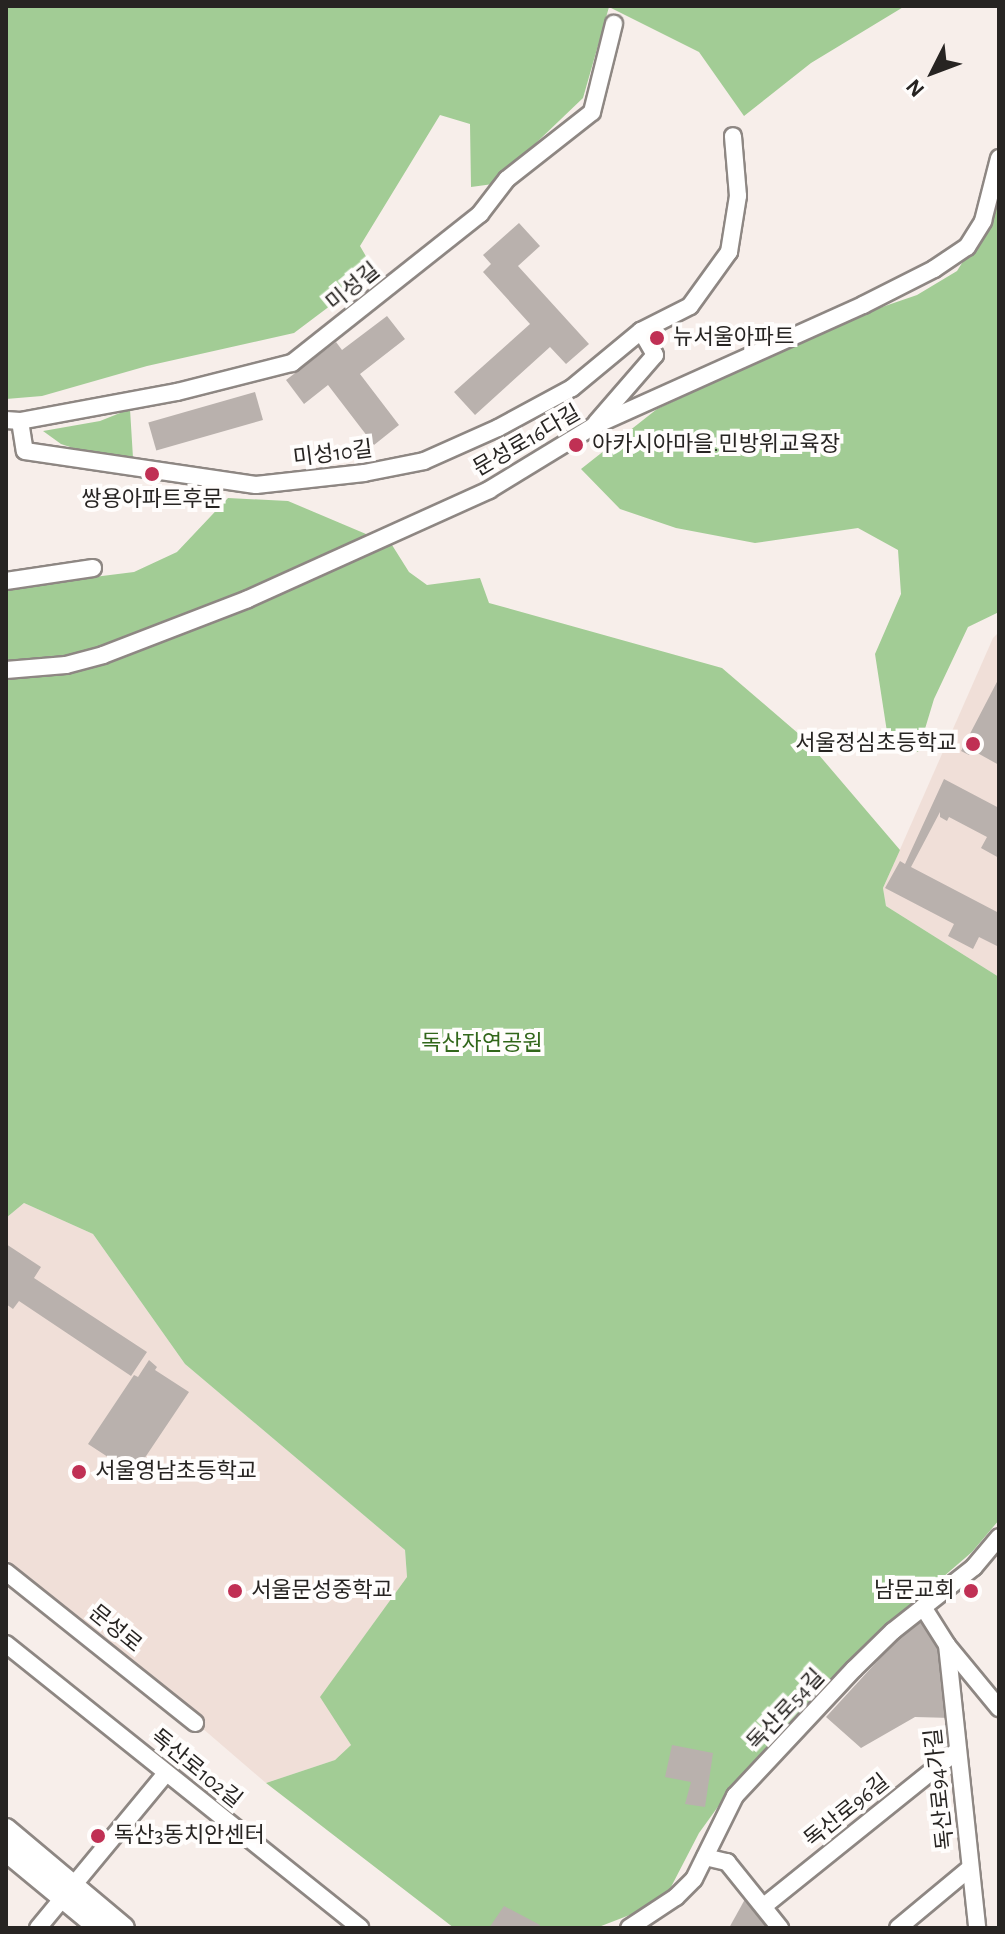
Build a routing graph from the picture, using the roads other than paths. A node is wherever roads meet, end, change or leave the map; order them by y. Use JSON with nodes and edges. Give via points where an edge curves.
{"nodes":[{"id":1,"x":614,"y":24,"type":"dead end"},
{"id":2,"x":733,"y":136,"type":"dead end"},
{"id":3,"x":999,"y":158,"type":"edge"},
{"id":4,"x":641,"y":331,"type":"junction"},
{"id":5,"x":13,"y":420,"type":"edge"},
{"id":6,"x":594,"y":426,"type":"junction"},
{"id":7,"x":6,"y":451,"type":"edge"},
{"id":8,"x":25,"y":451,"type":"junction"},
{"id":9,"x":93,"y":568,"type":"dead end"},
{"id":10,"x":6,"y":581,"type":"edge"},
{"id":11,"x":6,"y":670,"type":"edge"},
{"id":12,"x":999,"y":1537,"type":"edge"},
{"id":13,"x":6,"y":1572,"type":"edge"},
{"id":14,"x":923,"y":1607,"type":"junction"},
{"id":15,"x":6,"y":1644,"type":"edge"},
{"id":16,"x":947,"y":1645,"type":"junction"},
{"id":17,"x":999,"y":1708,"type":"edge"},
{"id":18,"x":195,"y":1723,"type":"dead end"},
{"id":19,"x":958,"y":1750,"type":"junction"},
{"id":20,"x":166,"y":1773,"type":"junction"},
{"id":21,"x":6,"y":1829,"type":"edge"},
{"id":22,"x":6,"y":1851,"type":"edge"},
{"id":23,"x":705,"y":1857,"type":"junction"},
{"id":24,"x":970,"y":1868,"type":"junction"},
{"id":25,"x":68,"y":1890,"type":"junction"},
{"id":26,"x":764,"y":1906,"type":"junction"},
{"id":27,"x":38,"y":1928,"type":"edge"},
{"id":28,"x":99,"y":1928,"type":"edge"},
{"id":29,"x":124,"y":1928,"type":"edge"},
{"id":30,"x":360,"y":1928,"type":"edge"},
{"id":31,"x":629,"y":1928,"type":"edge"},
{"id":32,"x":780,"y":1928,"type":"edge"},
{"id":33,"x":898,"y":1928,"type":"edge"},
{"id":34,"x":977,"y":1928,"type":"edge"}],
"edges":[{"from":1,"to":5,"type":"street","name":"미성길","via":[[592,112],[507,179],[480,214],[292,363],[177,392]]},
{"from":2,"to":4,"type":"street","name":"미성10길","via":[[738,196],[729,252],[690,306]]},
{"from":3,"to":6,"type":"street","name":"문성로16다길","via":[[983,221],[967,247],[934,269],[810,331]]},
{"from":4,"to":6,"type":"street","via":[[655,355]]},
{"from":4,"to":8,"type":"street","name":"미성10길","via":[[572,388],[512,421],[424,461],[364,473],[256,485]]},
{"from":5,"to":8,"type":"street"},
{"from":6,"to":11,"type":"street","name":"문성로16다길","via":[[489,490],[248,599],[103,655],[66,665]]},
{"from":7,"to":8,"type":"street","name":"미성10길"},
{"from":9,"to":10,"type":"street"},
{"from":12,"to":14,"type":"street","name":"독산로54길","via":[[974,1567]]},
{"from":13,"to":18,"type":"street","name":"문성로"},
{"from":14,"to":16,"type":"street"},
{"from":14,"to":23,"type":"street","name":"독산로54길","via":[[854,1669],[735,1796]]},
{"from":15,"to":20,"type":"street","name":"독산로102길"},
{"from":16,"to":17,"type":"street"},
{"from":16,"to":19,"type":"street","name":"독산로94가길"},
{"from":19,"to":24,"type":"street","name":"독산로94가길"},
{"from":19,"to":26,"type":"street","name":"독산로96길"},
{"from":20,"to":25,"type":"street"},
{"from":20,"to":30,"type":"street","name":"독산로102길"},
{"from":21,"to":25,"type":"main road"},
{"from":22,"to":25,"type":"main road"},
{"from":23,"to":26,"type":"street","via":[[727,1862]]},
{"from":23,"to":31,"type":"street","name":"독산로54길","via":[[694,1879],[676,1897]]},
{"from":24,"to":33,"type":"street"},
{"from":24,"to":34,"type":"street","name":"독산로94가길"},
{"from":25,"to":27,"type":"street"},
{"from":25,"to":28,"type":"main road"},
{"from":25,"to":29,"type":"main road"},
{"from":26,"to":32,"type":"street"}]}
